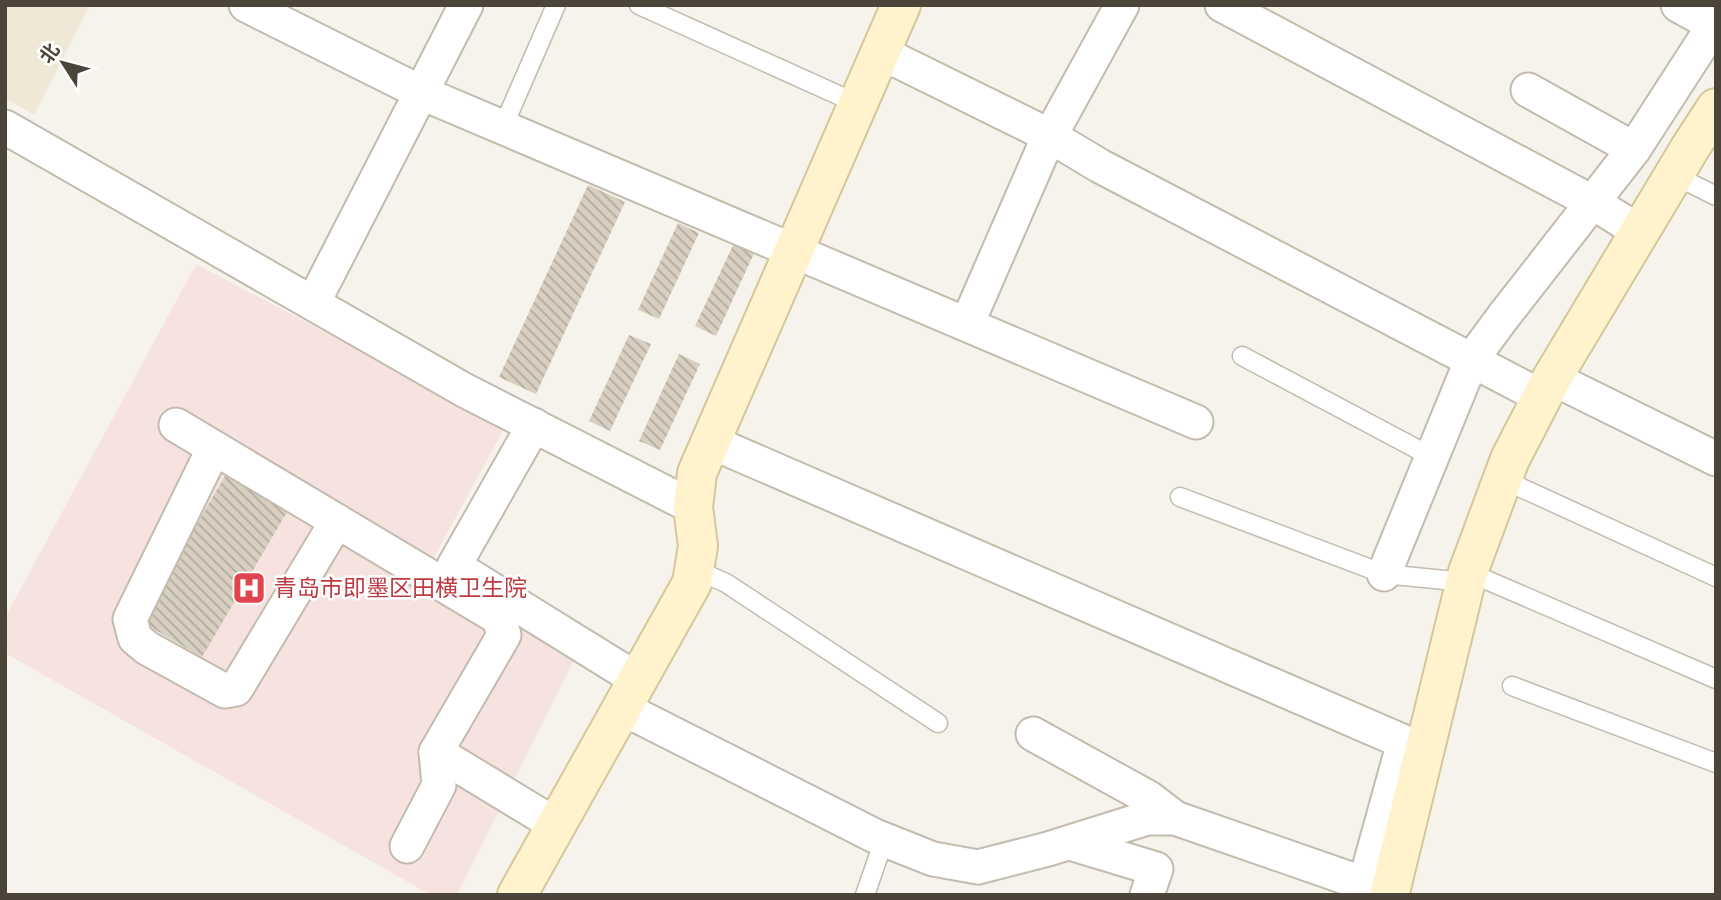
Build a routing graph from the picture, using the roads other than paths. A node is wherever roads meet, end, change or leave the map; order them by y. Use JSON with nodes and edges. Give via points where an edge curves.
{"nodes":[{"id":1,"x":246,"y":5,"type":"edge"},
{"id":2,"x":466,"y":5,"type":"edge"},
{"id":3,"x":556,"y":5,"type":"edge"},
{"id":4,"x":639,"y":5,"type":"edge"},
{"id":5,"x":901,"y":5,"type":"edge"},
{"id":6,"x":1122,"y":5,"type":"edge"},
{"id":7,"x":1222,"y":5,"type":"edge"},
{"id":8,"x":1678,"y":5,"type":"edge"},
{"id":9,"x":1715,"y":25,"type":"edge"},
{"id":10,"x":880,"y":52,"type":"junction"},
{"id":11,"x":1528,"y":90,"type":"dead end"},
{"id":12,"x":422,"y":93,"type":"junction"},
{"id":13,"x":858,"y":104,"type":"junction"},
{"id":14,"x":1716,"y":108,"type":"edge"},
{"id":15,"x":5,"y":127,"type":"edge"},
{"id":16,"x":503,"y":127,"type":"junction"},
{"id":17,"x":1050,"y":136,"type":"junction"},
{"id":18,"x":1633,"y":149,"type":"junction"},
{"id":19,"x":1674,"y":175,"type":"junction"},
{"id":20,"x":1716,"y":196,"type":"edge"},
{"id":21,"x":1615,"y":216,"type":"junction"},
{"id":22,"x":794,"y":251,"type":"junction"},
{"id":23,"x":313,"y":303,"type":"junction"},
{"id":24,"x":967,"y":324,"type":"junction"},
{"id":25,"x":1242,"y":356,"type":"dead end"},
{"id":26,"x":1472,"y":359,"type":"junction"},
{"id":27,"x":1547,"y":388,"type":"junction"},
{"id":28,"x":1196,"y":422,"type":"dead end"},
{"id":29,"x":176,"y":425,"type":"dead end"},
{"id":30,"x":534,"y":425,"type":"junction"},
{"id":31,"x":710,"y":442,"type":"junction"},
{"id":32,"x":214,"y":447,"type":"junction"},
{"id":33,"x":1432,"y":457,"type":"junction"},
{"id":34,"x":1716,"y":459,"type":"edge"},
{"id":35,"x":1502,"y":479,"type":"junction"},
{"id":36,"x":1180,"y":497,"type":"dead end"},
{"id":37,"x":693,"y":507,"type":"junction"},
{"id":38,"x":337,"y":521,"type":"junction"},
{"id":39,"x":694,"y":569,"type":"junction"},
{"id":40,"x":1384,"y":574,"type":"junction"},
{"id":41,"x":1716,"y":577,"type":"edge"},
{"id":42,"x":1451,"y":578,"type":"junction"},
{"id":43,"x":1716,"y":679,"type":"edge"},
{"id":44,"x":1512,"y":686,"type":"dead end"},
{"id":45,"x":630,"y":694,"type":"junction"},
{"id":46,"x":938,"y":723,"type":"dead end"},
{"id":47,"x":1033,"y":734,"type":"dead end"},
{"id":48,"x":436,"y":751,"type":"junction"},
{"id":49,"x":1716,"y":763,"type":"edge"},
{"id":50,"x":1175,"y":817,"type":"junction"},
{"id":51,"x":556,"y":825,"type":"junction"},
{"id":52,"x":884,"y":840,"type":"junction"},
{"id":53,"x":1070,"y":843,"type":"junction"},
{"id":54,"x":407,"y":846,"type":"dead end"},
{"id":55,"x":1378,"y":890,"type":"edge"},
{"id":56,"x":517,"y":895,"type":"edge"},
{"id":57,"x":865,"y":895,"type":"edge"},
{"id":58,"x":1147,"y":895,"type":"edge"}],
"edges":[{"from":1,"to":12,"type":"street"},
{"from":2,"to":12,"type":"street"},
{"from":3,"to":16,"type":"lane"},
{"from":4,"to":13,"type":"lane"},
{"from":5,"to":10,"type":"street"},
{"from":6,"to":17,"type":"street"},
{"from":7,"to":21,"type":"street"},
{"from":8,"to":9,"type":"street"},
{"from":9,"to":18,"type":"street"},
{"from":10,"to":13,"type":"street"},
{"from":10,"to":17,"type":"street"},
{"from":11,"to":18,"type":"street"},
{"from":12,"to":16,"type":"street"},
{"from":12,"to":23,"type":"street"},
{"from":13,"to":22,"type":"street"},
{"from":14,"to":19,"type":"street"},
{"from":15,"to":23,"type":"street"},
{"from":16,"to":22,"type":"street"},
{"from":17,"to":24,"type":"street"},
{"from":17,"to":26,"type":"street"},
{"from":18,"to":21,"type":"street"},
{"from":19,"to":20,"type":"lane"},
{"from":19,"to":21,"type":"street"},
{"from":21,"to":26,"type":"street"},
{"from":21,"to":27,"type":"street"},
{"from":22,"to":24,"type":"street"},
{"from":22,"to":31,"type":"street"},
{"from":23,"to":30,"type":"street"},
{"from":24,"to":28,"type":"street"},
{"from":25,"to":33,"type":"lane"},
{"from":26,"to":27,"type":"street","via":[[1507,378]]},
{"from":26,"to":33,"type":"street"},
{"from":27,"to":34,"type":"street"},
{"from":27,"to":35,"type":"street"},
{"from":29,"to":32,"type":"street"},
{"from":30,"to":37,"type":"street"},
{"from":30,"to":45,"type":"street","via":[[454,566]]},
{"from":31,"to":37,"type":"street","via":[[697,473]]},
{"from":31,"to":55,"type":"street","via":[[1404,742]]},
{"from":32,"to":38,"type":"street"},
{"from":32,"to":38,"type":"street","via":[[130,619],[135,638],[146,648],[225,691],[236,689]]},
{"from":33,"to":40,"type":"street"},
{"from":35,"to":41,"type":"lane"},
{"from":35,"to":42,"type":"street"},
{"from":36,"to":40,"type":"lane"},
{"from":37,"to":39,"type":"street","via":[[698,546]]},
{"from":38,"to":48,"type":"street","via":[[499,618],[504,635]]},
{"from":39,"to":45,"type":"street","via":[[692,583]]},
{"from":39,"to":46,"type":"lane","via":[[726,583]]},
{"from":40,"to":42,"type":"lane"},
{"from":42,"to":43,"type":"lane"},
{"from":42,"to":55,"type":"street"},
{"from":44,"to":49,"type":"lane"},
{"from":45,"to":51,"type":"street"},
{"from":45,"to":52,"type":"street"},
{"from":47,"to":50,"type":"street"},
{"from":48,"to":51,"type":"street"},
{"from":48,"to":54,"type":"street","via":[[439,785]]},
{"from":50,"to":53,"type":"street","via":[[1147,818]]},
{"from":50,"to":55,"type":"street"},
{"from":51,"to":56,"type":"street"},
{"from":52,"to":53,"type":"street","via":[[933,859],[978,867]]},
{"from":52,"to":57,"type":"lane"},
{"from":53,"to":58,"type":"street","via":[[1156,869]]}]}
